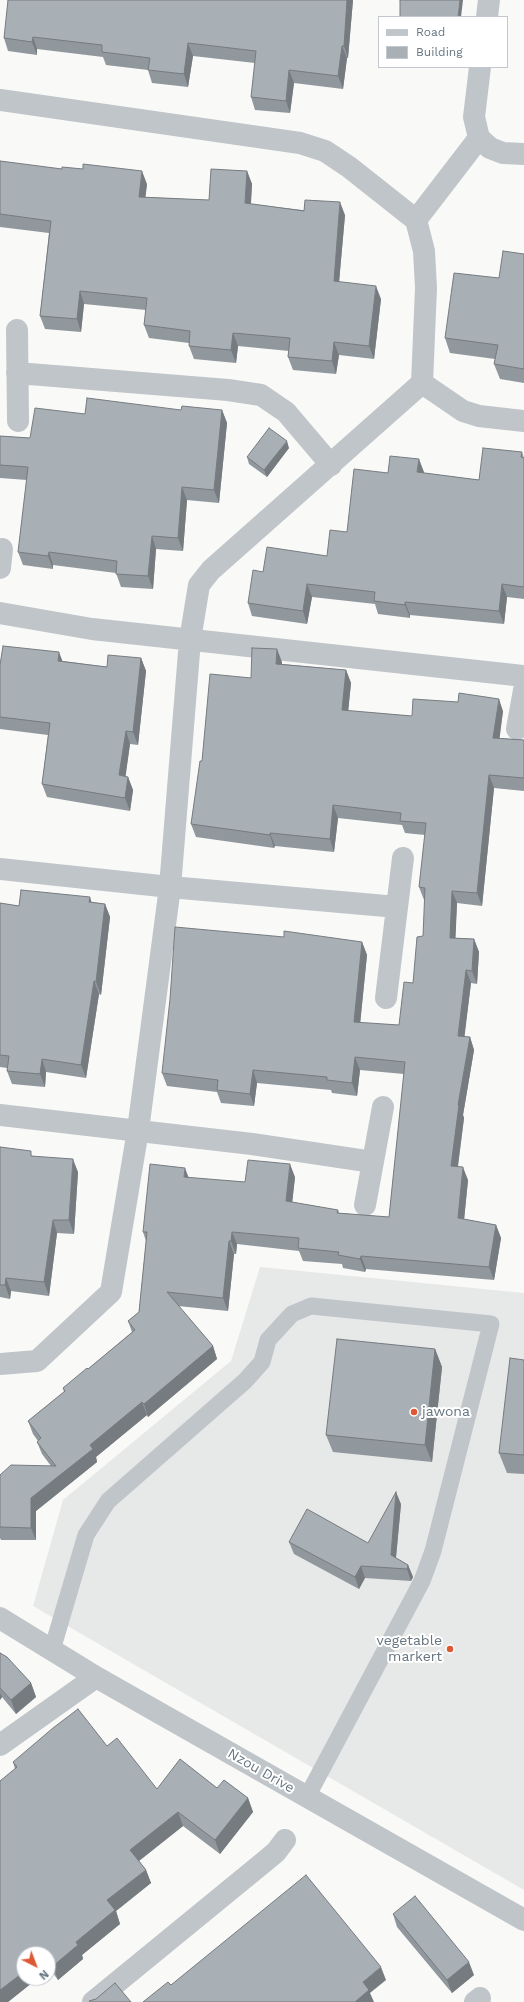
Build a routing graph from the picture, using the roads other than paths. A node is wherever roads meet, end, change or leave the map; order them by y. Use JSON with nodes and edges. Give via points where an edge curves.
{"nodes":[{"id":1,"x":489,"y":0,"type":"edge"},
{"id":2,"x":487,"y":16,"type":"edge"},
{"id":3,"x":480,"y":68,"type":"edge"},
{"id":4,"x":0,"y":100,"type":"edge"},
{"id":5,"x":479,"y":138,"type":"junction"},
{"id":6,"x":524,"y":154,"type":"edge"},
{"id":7,"x":416,"y":220,"type":"junction"},
{"id":8,"x":17,"y":330,"type":"dead end"},
{"id":9,"x":17,"y":373,"type":"junction"},
{"id":10,"x":422,"y":383,"type":"junction"},
{"id":11,"x":18,"y":421,"type":"dead end"},
{"id":12,"x":524,"y":421,"type":"edge"},
{"id":13,"x":331,"y":464,"type":"junction"},
{"id":14,"x":0,"y":613,"type":"edge"},
{"id":15,"x":190,"y":640,"type":"junction"},
{"id":16,"x":524,"y":676,"type":"edge"},
{"id":17,"x":524,"y":690,"type":"edge"},
{"id":18,"x":517,"y":729,"type":"dead end"},
{"id":19,"x":403,"y":858,"type":"dead end"},
{"id":20,"x":0,"y":869,"type":"edge"},
{"id":21,"x":170,"y":887,"type":"junction"},
{"id":22,"x":397,"y":907,"type":"junction"},
{"id":23,"x":386,"y":998,"type":"dead end"},
{"id":24,"x":383,"y":1107,"type":"dead end"},
{"id":25,"x":0,"y":1115,"type":"edge"},
{"id":26,"x":138,"y":1130,"type":"junction"},
{"id":27,"x":373,"y":1162,"type":"junction"},
{"id":28,"x":365,"y":1205,"type":"dead end"},
{"id":29,"x":0,"y":1364,"type":"edge"},
{"id":30,"x":0,"y":1618,"type":"edge"},
{"id":31,"x":52,"y":1650,"type":"junction"},
{"id":32,"x":96,"y":1677,"type":"junction"},
{"id":33,"x":0,"y":1745,"type":"edge"},
{"id":34,"x":307,"y":1797,"type":"junction"},
{"id":35,"x":285,"y":1840,"type":"dead end"},
{"id":36,"x":524,"y":1920,"type":"edge"},
{"id":37,"x":93,"y":2002,"type":"edge"}],
"edges":[{"from":1,"to":2,"type":"street"},
{"from":3,"to":5,"type":"street","via":[[474,117]]},
{"from":4,"to":7,"type":"street","via":[[300,143],[325,151]]},
{"from":5,"to":6,"type":"street","via":[[490,148],[503,153]]},
{"from":5,"to":7,"type":"street"},
{"from":7,"to":10,"type":"street","via":[[424,251],[426,288]]},
{"from":8,"to":9,"type":"street"},
{"from":9,"to":11,"type":"street"},
{"from":9,"to":13,"type":"street","via":[[228,390],[261,395],[286,412]]},
{"from":10,"to":12,"type":"street","via":[[463,411],[479,416]]},
{"from":10,"to":13,"type":"street"},
{"from":13,"to":15,"type":"street","via":[[211,570],[199,585]]},
{"from":14,"to":15,"type":"street","via":[[92,630]]},
{"from":15,"to":16,"type":"street"},
{"from":15,"to":21,"type":"street"},
{"from":17,"to":18,"type":"street"},
{"from":19,"to":22,"type":"street"},
{"from":20,"to":21,"type":"street"},
{"from":21,"to":22,"type":"street"},
{"from":21,"to":26,"type":"street"},
{"from":22,"to":23,"type":"street"},
{"from":24,"to":27,"type":"street"},
{"from":25,"to":26,"type":"street"},
{"from":26,"to":27,"type":"street"},
{"from":26,"to":29,"type":"street","via":[[111,1292],[37,1362]]},
{"from":27,"to":28,"type":"street"},
{"from":30,"to":31,"type":"street","name":"Nzou Drive"},
{"from":31,"to":32,"type":"street","name":"Nzou Drive"},
{"from":31,"to":34,"type":"lane","via":[[86,1535],[108,1501],[245,1381],[262,1362],[268,1340],[292,1314],[311,1306],[491,1324],[433,1551],[422,1581]]},
{"from":32,"to":33,"type":"street"},
{"from":32,"to":34,"type":"street","name":"Nzou Drive"},
{"from":34,"to":36,"type":"street","name":"Nzou Drive"},
{"from":35,"to":37,"type":"street","via":[[276,1852]]}]}
